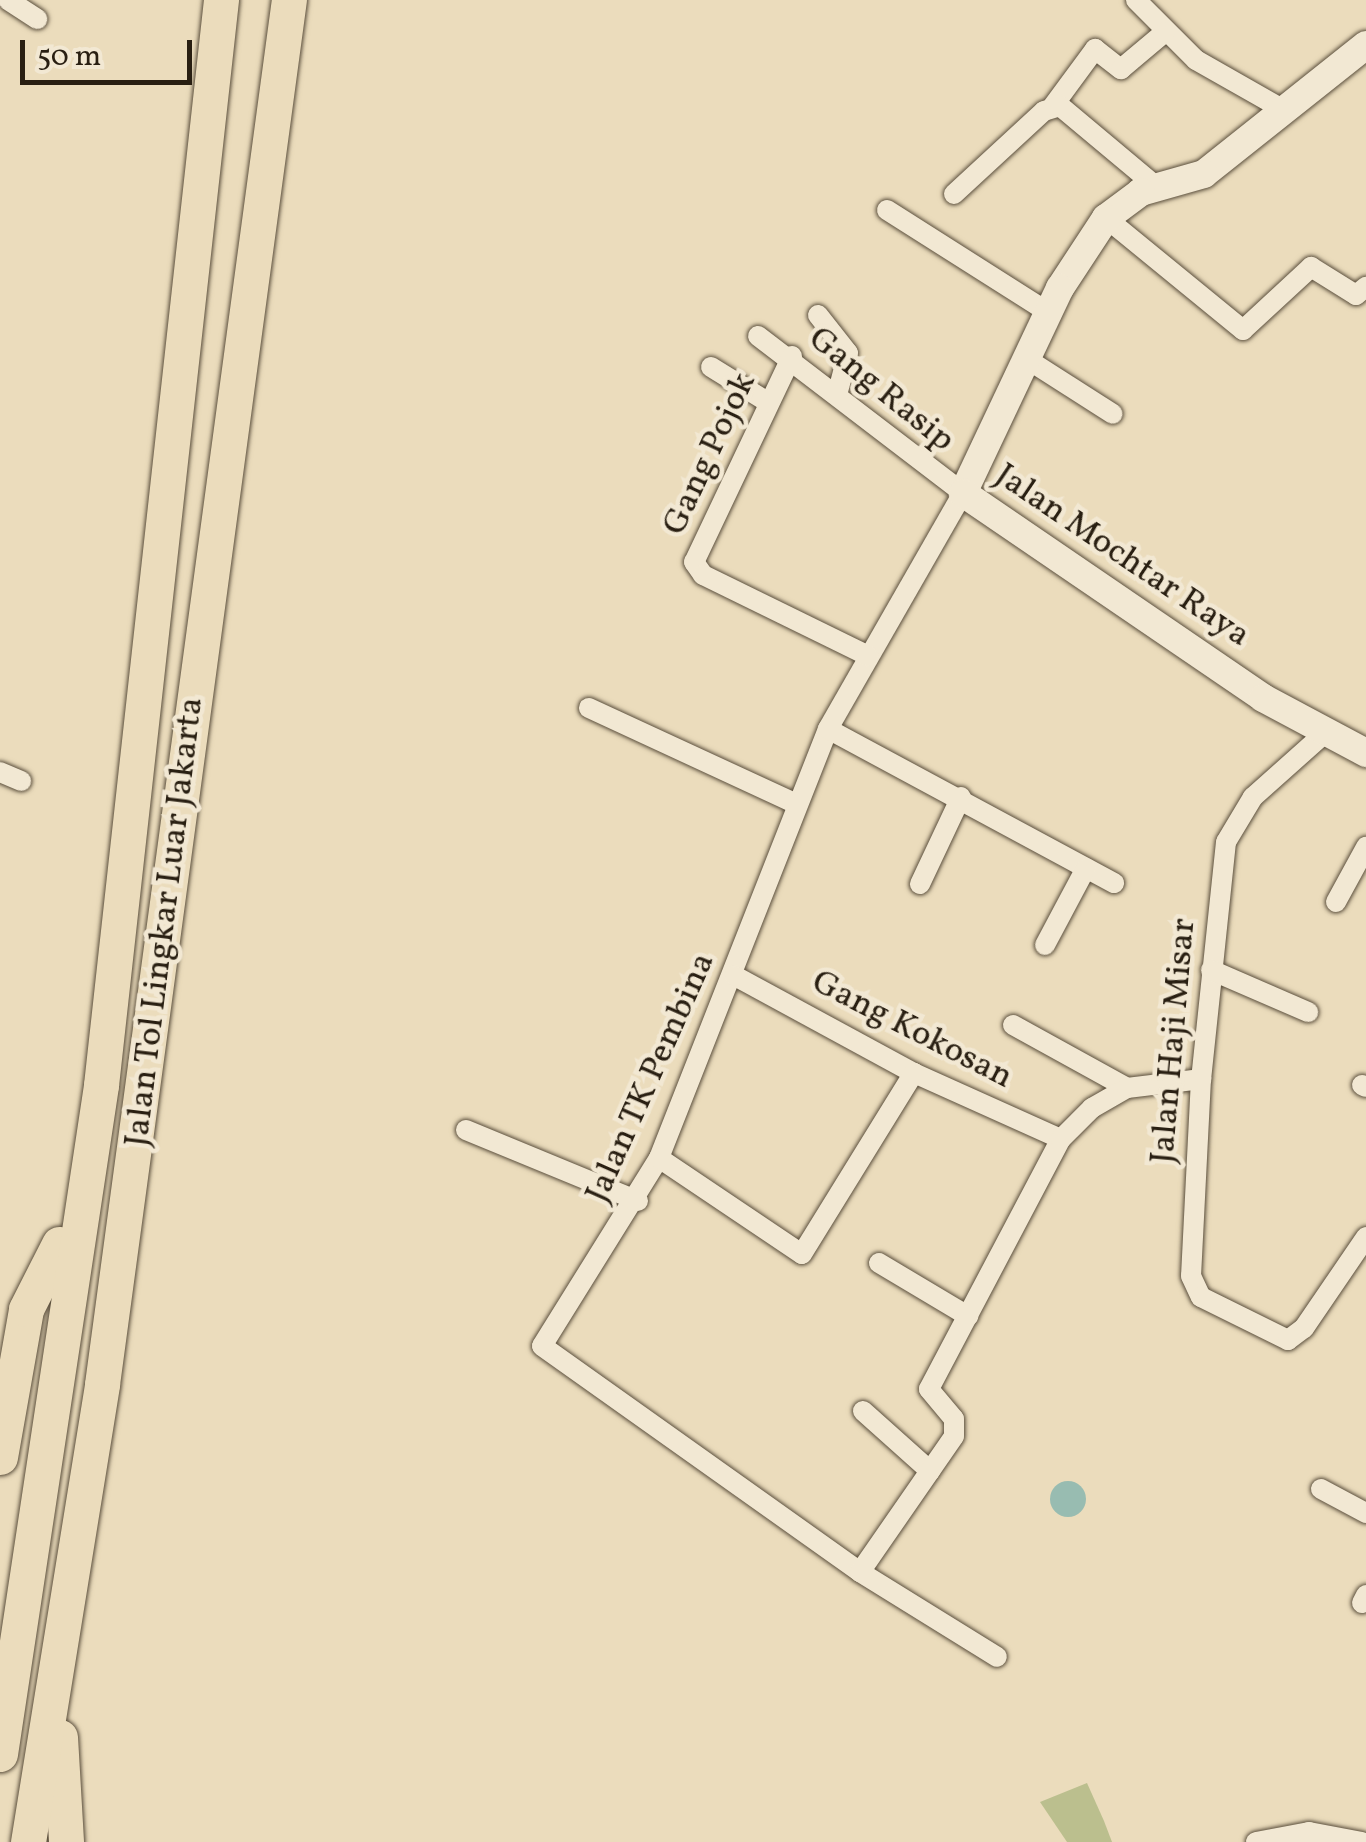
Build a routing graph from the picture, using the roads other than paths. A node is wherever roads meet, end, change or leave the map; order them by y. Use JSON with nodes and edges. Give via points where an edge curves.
{"nodes":[{"id":1,"x":8,"y":0,"type":"edge"},
{"id":2,"x":221,"y":0,"type":"edge"},
{"id":3,"x":290,"y":0,"type":"edge"},
{"id":4,"x":1136,"y":0,"type":"edge"},
{"id":5,"x":37,"y":20,"type":"dead end"},
{"id":6,"x":1164,"y":32,"type":"junction"},
{"id":7,"x":1366,"y":45,"type":"edge"},
{"id":8,"x":1054,"y":106,"type":"junction"},
{"id":9,"x":1284,"y":110,"type":"junction"},
{"id":10,"x":1153,"y":183,"type":"junction"},
{"id":11,"x":954,"y":194,"type":"dead end"},
{"id":12,"x":887,"y":210,"type":"dead end"},
{"id":13,"x":1106,"y":218,"type":"junction"},
{"id":14,"x":1363,"y":296,"type":"edge"},
{"id":15,"x":1049,"y":313,"type":"junction"},
{"id":16,"x":818,"y":314,"type":"dead end"},
{"id":17,"x":758,"y":336,"type":"dead end"},
{"id":18,"x":792,"y":356,"type":"junction"},
{"id":19,"x":1030,"y":362,"type":"junction"},
{"id":20,"x":711,"y":367,"type":"dead end"},
{"id":21,"x":837,"y":395,"type":"junction"},
{"id":22,"x":768,"y":403,"type":"junction"},
{"id":23,"x":1114,"y":414,"type":"dead end"},
{"id":24,"x":963,"y":493,"type":"junction"},
{"id":25,"x":868,"y":656,"type":"junction"},
{"id":26,"x":590,"y":708,"type":"dead end"},
{"id":27,"x":828,"y":730,"type":"junction"},
{"id":28,"x":1326,"y":732,"type":"junction"},
{"id":29,"x":1366,"y":753,"type":"edge"},
{"id":30,"x":0,"y":772,"type":"edge"},
{"id":31,"x":21,"y":781,"type":"dead end"},
{"id":32,"x":961,"y":797,"type":"junction"},
{"id":33,"x":797,"y":804,"type":"junction"},
{"id":34,"x":1366,"y":848,"type":"edge"},
{"id":35,"x":1086,"y":868,"type":"junction"},
{"id":36,"x":1114,"y":883,"type":"dead end"},
{"id":37,"x":920,"y":884,"type":"dead end"},
{"id":38,"x":1336,"y":902,"type":"dead end"},
{"id":39,"x":1044,"y":945,"type":"dead end"},
{"id":40,"x":1211,"y":970,"type":"junction"},
{"id":41,"x":735,"y":976,"type":"junction"},
{"id":42,"x":1308,"y":1012,"type":"dead end"},
{"id":43,"x":1012,"y":1025,"type":"dead end"},
{"id":44,"x":914,"y":1072,"type":"junction"},
{"id":45,"x":1201,"y":1079,"type":"junction"},
{"id":46,"x":102,"y":1085,"type":"junction"},
{"id":47,"x":1126,"y":1088,"type":"junction"},
{"id":48,"x":466,"y":1130,"type":"dead end"},
{"id":49,"x":1061,"y":1140,"type":"junction"},
{"id":50,"x":659,"y":1158,"type":"junction"},
{"id":51,"x":638,"y":1201,"type":"junction"},
{"id":52,"x":1366,"y":1237,"type":"edge"},
{"id":53,"x":59,"y":1244,"type":"junction"},
{"id":54,"x":879,"y":1263,"type":"dead end"},
{"id":55,"x":968,"y":1316,"type":"junction"},
{"id":56,"x":863,"y":1411,"type":"dead end"},
{"id":57,"x":0,"y":1457,"type":"edge"},
{"id":58,"x":930,"y":1471,"type":"junction"},
{"id":59,"x":1322,"y":1489,"type":"dead end"},
{"id":60,"x":1366,"y":1513,"type":"edge"},
{"id":61,"x":860,"y":1572,"type":"junction"},
{"id":62,"x":0,"y":1630,"type":"edge"},
{"id":63,"x":997,"y":1657,"type":"dead end"},
{"id":64,"x":55,"y":1676,"type":"junction"},
{"id":65,"x":0,"y":1754,"type":"edge"},
{"id":66,"x":28,"y":1842,"type":"edge"},
{"id":67,"x":66,"y":1842,"type":"edge"},
{"id":68,"x":1256,"y":1842,"type":"edge"},
{"id":69,"x":1362,"y":1842,"type":"edge"}],
"edges":[{"from":1,"to":5,"type":"street"},
{"from":2,"to":46,"type":"highway","name":"Jalan Tol Lingkar Luar Jakarta"},
{"from":3,"to":64,"type":"highway","name":"Jalan Tol Lingkar Luar Jakarta","via":[[130,1193]]},
{"from":4,"to":6,"type":"street"},
{"from":6,"to":8,"type":"street","via":[[1121,69],[1095,49]]},
{"from":6,"to":9,"type":"street","via":[[1233,86]]},
{"from":7,"to":9,"type":"street","name":"Jalan Mochtar Raya"},
{"from":8,"to":10,"type":"street","via":[[1089,124]]},
{"from":8,"to":11,"type":"street"},
{"from":9,"to":10,"type":"street","name":"Jalan Mochtar Raya","via":[[1204,174]]},
{"from":10,"to":13,"type":"street","name":"Jalan Mochtar Raya"},
{"from":12,"to":15,"type":"street"},
{"from":13,"to":14,"type":"street","via":[[1243,330],[1258,323],[1311,267]]},
{"from":13,"to":15,"type":"street","name":"Jalan Mochtar Raya"},
{"from":15,"to":19,"type":"street","name":"Jalan Mochtar Raya"},
{"from":16,"to":21,"type":"street","via":[[848,352]]},
{"from":17,"to":18,"type":"street","name":"Gang Rasip"},
{"from":18,"to":21,"type":"street","name":"Gang Rasip"},
{"from":18,"to":22,"type":"street","name":"Gang Pojok"},
{"from":19,"to":23,"type":"street"},
{"from":19,"to":24,"type":"street","name":"Jalan Mochtar Raya"},
{"from":20,"to":22,"type":"street"},
{"from":21,"to":24,"type":"street","name":"Gang Rasip"},
{"from":22,"to":25,"type":"street","name":"Gang Pojok","via":[[696,568]]},
{"from":24,"to":25,"type":"street","name":"Jalan TK Pembina"},
{"from":24,"to":28,"type":"street","name":"Jalan Mochtar Raya","via":[[1264,698]]},
{"from":25,"to":27,"type":"street","name":"Jalan TK Pembina"},
{"from":26,"to":33,"type":"street"},
{"from":27,"to":32,"type":"street"},
{"from":27,"to":33,"type":"street","name":"Jalan TK Pembina"},
{"from":28,"to":29,"type":"street","name":"Jalan Mochtar Raya"},
{"from":28,"to":40,"type":"street","name":"Jalan Haji Misar","via":[[1253,797],[1226,842]]},
{"from":30,"to":31,"type":"street"},
{"from":32,"to":35,"type":"street"},
{"from":32,"to":37,"type":"street"},
{"from":33,"to":41,"type":"street","name":"Jalan TK Pembina"},
{"from":34,"to":38,"type":"street"},
{"from":35,"to":36,"type":"street"},
{"from":35,"to":39,"type":"street"},
{"from":40,"to":42,"type":"street"},
{"from":40,"to":45,"type":"street","name":"Jalan Haji Misar"},
{"from":41,"to":44,"type":"street","name":"Gang Kokosan"},
{"from":41,"to":50,"type":"street","name":"Jalan TK Pembina"},
{"from":43,"to":47,"type":"street"},
{"from":44,"to":49,"type":"street","name":"Gang Kokosan"},
{"from":44,"to":50,"type":"street","via":[[802,1254]]},
{"from":45,"to":47,"type":"street"},
{"from":45,"to":52,"type":"street","name":"Jalan Haji Misar","via":[[1189,1256],[1194,1288],[1288,1340],[1304,1328]]},
{"from":46,"to":53,"type":"highway","via":[[70,1143]]},
{"from":46,"to":65,"type":"highway","name":"Jalan Tol Lingkar Luar Jakarta"},
{"from":47,"to":49,"type":"street","via":[[1092,1108]]},
{"from":48,"to":51,"type":"street"},
{"from":49,"to":55,"type":"street"},
{"from":50,"to":51,"type":"street","name":"Jalan TK Pembina"},
{"from":51,"to":61,"type":"street","name":"Jalan TK Pembina","via":[[542,1346]]},
{"from":53,"to":57,"type":"highway","via":[[26,1309]]},
{"from":53,"to":62,"type":"highway"},
{"from":54,"to":55,"type":"street"},
{"from":55,"to":58,"type":"street","via":[[929,1389],[956,1426]]},
{"from":56,"to":58,"type":"street"},
{"from":58,"to":61,"type":"street"},
{"from":59,"to":60,"type":"street"},
{"from":61,"to":63,"type":"street","name":"Jalan TK Pembina"},
{"from":64,"to":66,"type":"highway","name":"Jalan Tol Lingkar Luar Jakarta"},
{"from":64,"to":67,"type":"highway"},
{"from":68,"to":69,"type":"street","via":[[1292,1832]]}]}
